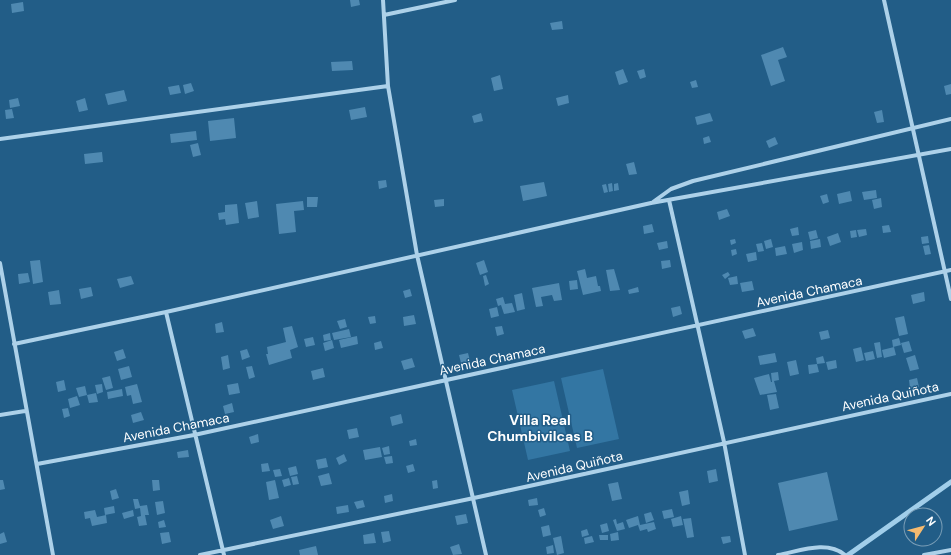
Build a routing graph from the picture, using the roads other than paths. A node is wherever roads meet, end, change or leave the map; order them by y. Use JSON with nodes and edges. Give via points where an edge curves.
{"nodes":[{"id":1,"x":382,"y":0,"type":"edge"},
{"id":2,"x":455,"y":0,"type":"edge"},
{"id":3,"x":884,"y":0,"type":"edge"},
{"id":4,"x":384,"y":15,"type":"junction"},
{"id":5,"x":388,"y":86,"type":"junction"},
{"id":6,"x":951,"y":119,"type":"edge"},
{"id":7,"x":912,"y":128,"type":"junction"},
{"id":8,"x":0,"y":139,"type":"edge"},
{"id":9,"x":951,"y":148,"type":"edge"},
{"id":10,"x":919,"y":155,"type":"junction"},
{"id":11,"x":669,"y":200,"type":"junction"},
{"id":12,"x":651,"y":203,"type":"junction"},
{"id":13,"x":417,"y":255,"type":"junction"},
{"id":14,"x":0,"y":263,"type":"edge"},
{"id":15,"x":951,"y":270,"type":"edge"},
{"id":16,"x":946,"y":271,"type":"junction"},
{"id":17,"x":951,"y":299,"type":"edge"},
{"id":18,"x":166,"y":312,"type":"junction"},
{"id":19,"x":697,"y":325,"type":"junction"},
{"id":20,"x":14,"y":344,"type":"junction"},
{"id":21,"x":445,"y":379,"type":"junction"},
{"id":22,"x":951,"y":394,"type":"edge"},
{"id":23,"x":25,"y":411,"type":"junction"},
{"id":24,"x":0,"y":415,"type":"edge"},
{"id":25,"x":194,"y":435,"type":"junction"},
{"id":26,"x":724,"y":442,"type":"junction"},
{"id":27,"x":37,"y":464,"type":"junction"},
{"id":28,"x":474,"y":498,"type":"junction"},
{"id":29,"x":951,"y":550,"type":"edge"},
{"id":30,"x":223,"y":553,"type":"edge"},
{"id":31,"x":53,"y":555,"type":"edge"},
{"id":32,"x":200,"y":555,"type":"edge"},
{"id":33,"x":486,"y":555,"type":"edge"},
{"id":34,"x":745,"y":555,"type":"edge"},
{"id":35,"x":778,"y":555,"type":"edge"},
{"id":36,"x":845,"y":555,"type":"edge"},
{"id":37,"x":924,"y":555,"type":"edge"}],
"edges":[{"from":1,"to":4,"type":"street"},
{"from":2,"to":4,"type":"street"},
{"from":3,"to":7,"type":"street"},
{"from":4,"to":5,"type":"street"},
{"from":5,"to":8,"type":"street"},
{"from":5,"to":13,"type":"street"},
{"from":6,"to":7,"type":"street"},
{"from":7,"to":10,"type":"street"},
{"from":7,"to":12,"type":"street","via":[[693,180],[671,189]]},
{"from":9,"to":10,"type":"street"},
{"from":10,"to":11,"type":"street"},
{"from":10,"to":16,"type":"street"},
{"from":11,"to":12,"type":"street"},
{"from":11,"to":19,"type":"street"},
{"from":12,"to":13,"type":"street"},
{"from":13,"to":18,"type":"street"},
{"from":13,"to":21,"type":"street"},
{"from":14,"to":20,"type":"street"},
{"from":15,"to":16,"type":"street","name":"Avenida Chamaca"},
{"from":16,"to":17,"type":"street"},
{"from":16,"to":19,"type":"street","name":"Avenida Chamaca"},
{"from":18,"to":20,"type":"street"},
{"from":18,"to":25,"type":"street"},
{"from":19,"to":21,"type":"street","name":"Avenida Chamaca"},
{"from":19,"to":26,"type":"street"},
{"from":20,"to":23,"type":"street"},
{"from":21,"to":25,"type":"street","name":"Avenida Chamaca"},
{"from":21,"to":28,"type":"street"},
{"from":22,"to":26,"type":"street","name":"Avenida Quiñota"},
{"from":23,"to":24,"type":"street"},
{"from":23,"to":27,"type":"street"},
{"from":25,"to":27,"type":"street","name":"Avenida Chamaca"},
{"from":25,"to":30,"type":"street"},
{"from":26,"to":28,"type":"street","name":"Avenida Quiñota"},
{"from":26,"to":34,"type":"street"},
{"from":27,"to":31,"type":"street"},
{"from":28,"to":30,"type":"street","name":"Avenida Quiñota"},
{"from":28,"to":33,"type":"street"},
{"from":29,"to":37,"type":"street"},
{"from":30,"to":32,"type":"street","name":"Avenida Quiñota"},
{"from":35,"to":36,"type":"street","via":[[825,546],[837,548]]}]}
